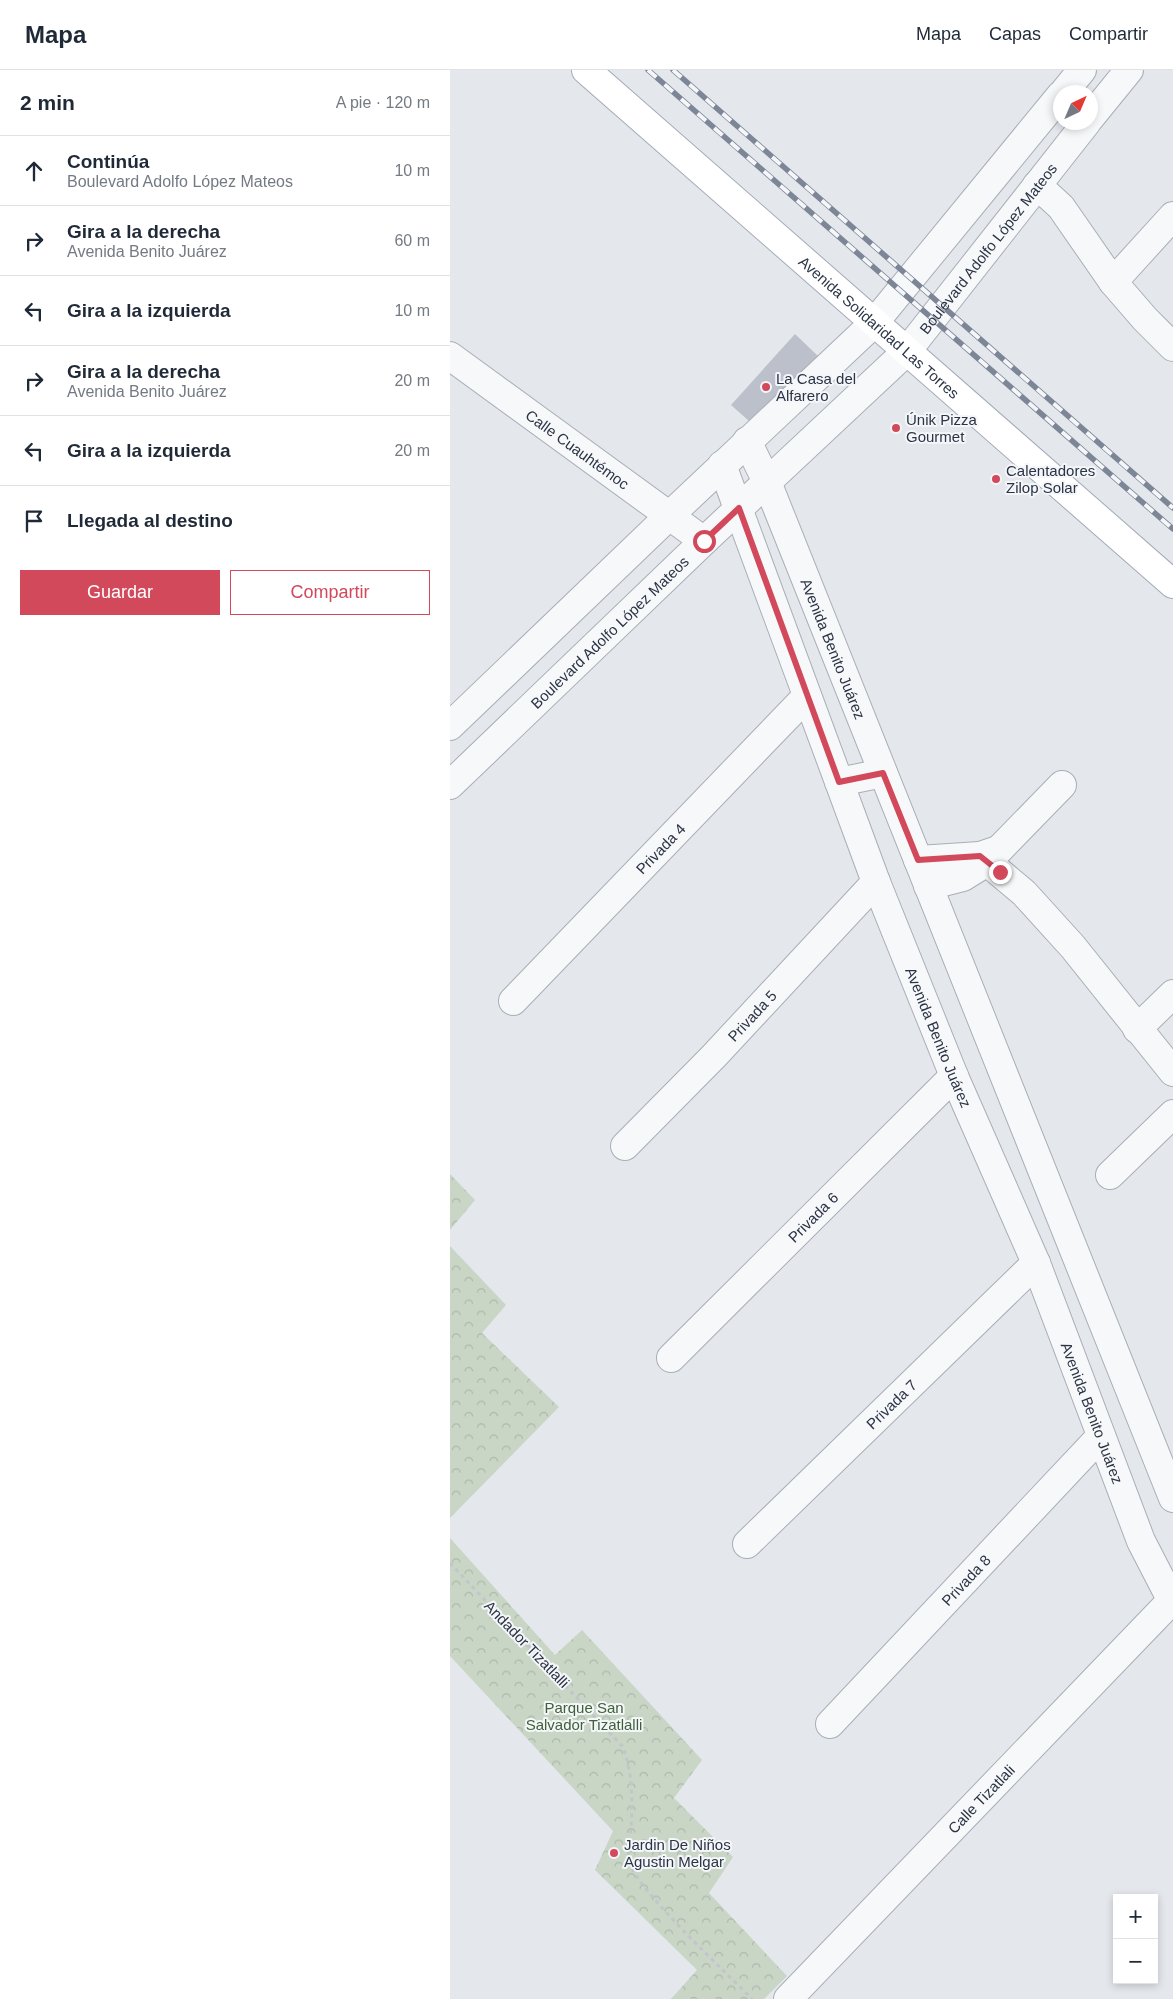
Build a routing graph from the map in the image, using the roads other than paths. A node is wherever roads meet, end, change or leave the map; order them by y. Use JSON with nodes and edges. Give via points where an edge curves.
{"nodes":[{"id":1,"x":586,"y":70,"type":"edge"},
{"id":2,"x":1082,"y":70,"type":"edge"},
{"id":3,"x":1129,"y":70,"type":"edge"},
{"id":4,"x":1070,"y":85,"type":"edge"},
{"id":5,"x":1053,"y":105,"type":"edge"},
{"id":6,"x":1098,"y":108,"type":"edge"},
{"id":7,"x":1081,"y":130,"type":"edge"},
{"id":8,"x":1037,"y":185,"type":"junction"},
{"id":9,"x":1173,"y":216,"type":"edge"},
{"id":10,"x":1113,"y":282,"type":"junction"},
{"id":11,"x":874,"y":323,"type":"junction"},
{"id":12,"x":1173,"y":347,"type":"edge"},
{"id":13,"x":907,"y":351,"type":"junction"},
{"id":14,"x":450,"y":356,"type":"edge"},
{"id":15,"x":747,"y":441,"type":"junction"},
{"id":16,"x":722,"y":465,"type":"junction"},
{"id":17,"x":767,"y":482,"type":"junction"},
{"id":18,"x":739,"y":508,"type":"junction"},
{"id":19,"x":670,"y":515,"type":"junction"},
{"id":20,"x":704,"y":541,"type":"junction"},
{"id":21,"x":1173,"y":584,"type":"edge"},
{"id":22,"x":807,"y":696,"type":"junction"},
{"id":23,"x":450,"y":726,"type":"edge"},
{"id":24,"x":883,"y":773,"type":"junction"},
{"id":25,"x":839,"y":782,"type":"junction"},
{"id":26,"x":450,"y":785,"type":"edge"},
{"id":27,"x":1062,"y":785,"type":"dead end"},
{"id":28,"x":989,"y":856,"type":"junction"},
{"id":29,"x":918,"y":860,"type":"junction"},
{"id":30,"x":876,"y":882,"type":"junction"},
{"id":31,"x":928,"y":886,"type":"junction"},
{"id":32,"x":1173,"y":994,"type":"edge"},
{"id":33,"x":513,"y":1001,"type":"dead end"},
{"id":34,"x":1137,"y":1029,"type":"junction"},
{"id":35,"x":1173,"y":1072,"type":"edge"},
{"id":36,"x":954,"y":1076,"type":"junction"},
{"id":37,"x":1173,"y":1114,"type":"edge"},
{"id":38,"x":625,"y":1146,"type":"dead end"},
{"id":39,"x":1110,"y":1175,"type":"dead end"},
{"id":40,"x":1036,"y":1263,"type":"junction"},
{"id":41,"x":1103,"y":1322,"type":"junction"},
{"id":42,"x":1064,"y":1334,"type":"junction"},
{"id":43,"x":671,"y":1358,"type":"dead end"},
{"id":44,"x":1100,"y":1437,"type":"junction"},
{"id":45,"x":1173,"y":1498,"type":"edge"},
{"id":46,"x":747,"y":1544,"type":"dead end"},
{"id":47,"x":1172,"y":1601,"type":"edge"},
{"id":48,"x":830,"y":1724,"type":"dead end"},
{"id":49,"x":788,"y":1999,"type":"edge"}],
"edges":[{"from":1,"to":11,"type":"main road","name":"Avenida Solidaridad Las Torres"},
{"from":2,"to":4,"type":"street"},
{"from":3,"to":6,"type":"street"},
{"from":5,"to":11,"type":"street"},
{"from":7,"to":8,"type":"street","name":"Boulevard Adolfo López Mateos"},
{"from":8,"to":10,"type":"street","via":[[1060,207]]},
{"from":8,"to":13,"type":"street","name":"Boulevard Adolfo López Mateos"},
{"from":9,"to":10,"type":"street"},
{"from":10,"to":12,"type":"street"},
{"from":11,"to":13,"type":"main road","name":"Avenida Solidaridad Las Torres"},
{"from":11,"to":15,"type":"street"},
{"from":13,"to":17,"type":"street","name":"Boulevard Adolfo López Mateos"},
{"from":13,"to":21,"type":"main road","name":"Avenida Solidaridad Las Torres"},
{"from":14,"to":19,"type":"street","name":"Calle Cuauhtémoc"},
{"from":15,"to":16,"type":"street"},
{"from":15,"to":17,"type":"street","name":"Avenida Benito Juárez"},
{"from":16,"to":18,"type":"street","name":"Avenida Benito Juárez"},
{"from":16,"to":19,"type":"street"},
{"from":17,"to":18,"type":"street","name":"Boulevard Adolfo López Mateos"},
{"from":17,"to":24,"type":"street","name":"Avenida Benito Juárez"},
{"from":18,"to":20,"type":"street","name":"Boulevard Adolfo López Mateos"},
{"from":18,"to":22,"type":"street","name":"Avenida Benito Juárez"},
{"from":19,"to":20,"type":"street","name":"Calle Cuauhtémoc"},
{"from":19,"to":23,"type":"street"},
{"from":20,"to":26,"type":"street","name":"Boulevard Adolfo López Mateos"},
{"from":22,"to":25,"type":"street","name":"Avenida Benito Juárez"},
{"from":22,"to":33,"type":"street","name":"Privada 4"},
{"from":24,"to":25,"type":"street"},
{"from":24,"to":29,"type":"street","name":"Avenida Benito Juárez"},
{"from":25,"to":30,"type":"street","name":"Avenida Benito Juárez"},
{"from":27,"to":28,"type":"street"},
{"from":28,"to":29,"type":"street"},
{"from":28,"to":31,"type":"street","via":[[963,878]]},
{"from":28,"to":34,"type":"street","via":[[1073,946]]},
{"from":29,"to":31,"type":"street","name":"Avenida Benito Juárez"},
{"from":30,"to":36,"type":"street","name":"Avenida Benito Juárez"},
{"from":30,"to":38,"type":"street","name":"Privada 5"},
{"from":31,"to":41,"type":"street","name":"Avenida Benito Juárez"},
{"from":32,"to":34,"type":"street"},
{"from":34,"to":35,"type":"street"},
{"from":36,"to":40,"type":"street","name":"Avenida Benito Juárez"},
{"from":36,"to":43,"type":"street","name":"Privada 6"},
{"from":37,"to":39,"type":"street"},
{"from":40,"to":42,"type":"street","name":"Avenida Benito Juárez"},
{"from":40,"to":46,"type":"street","name":"Privada 7"},
{"from":41,"to":42,"type":"street"},
{"from":41,"to":45,"type":"street","name":"Avenida Benito Juárez"},
{"from":42,"to":44,"type":"street","name":"Avenida Benito Juárez"},
{"from":44,"to":47,"type":"street","name":"Avenida Benito Juárez","via":[[1141,1542]]},
{"from":44,"to":48,"type":"street","name":"Privada 8"},
{"from":47,"to":49,"type":"street","name":"Calle Tizatlali"}]}
